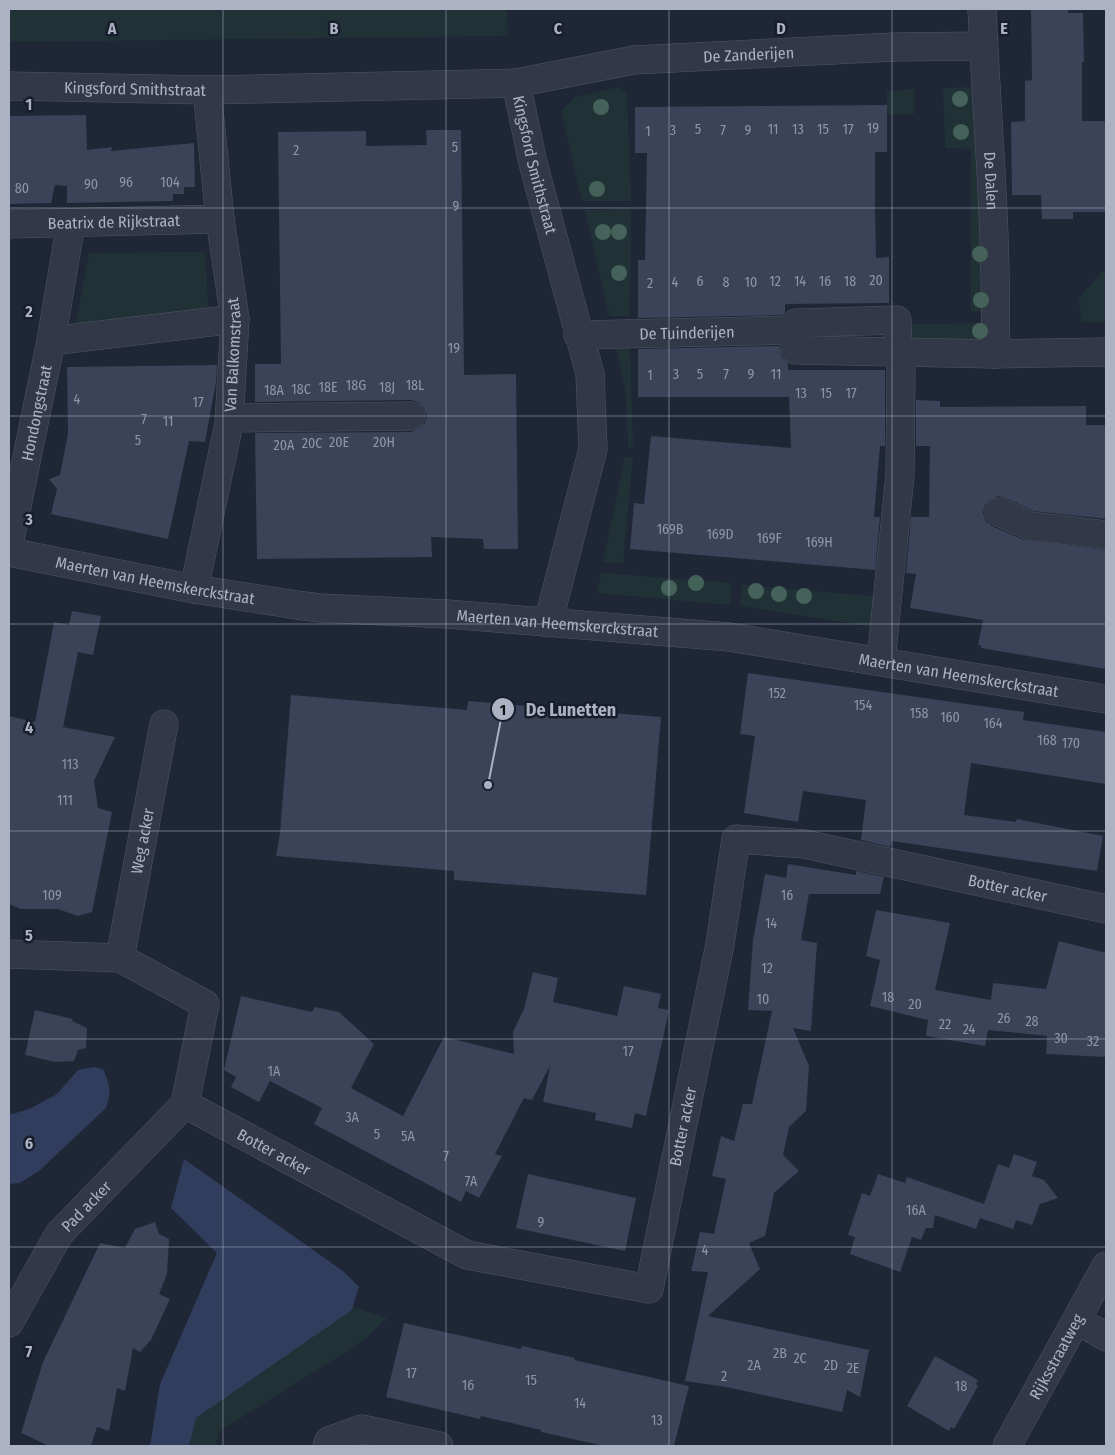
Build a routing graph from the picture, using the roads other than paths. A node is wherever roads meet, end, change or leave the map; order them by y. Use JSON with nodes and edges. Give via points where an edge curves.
{"nodes":[{"id":1,"x":982,"y":9,"type":"edge"},
{"id":2,"x":984,"y":46,"type":"junction"},
{"id":3,"x":516,"y":83,"type":"junction"},
{"id":4,"x":9,"y":86,"type":"edge"},
{"id":5,"x":207,"y":90,"type":"junction"},
{"id":6,"x":220,"y":219,"type":"junction"},
{"id":7,"x":71,"y":223,"type":"junction"},
{"id":8,"x":9,"y":224,"type":"edge"},
{"id":9,"x":235,"y":318,"type":"junction"},
{"id":10,"x":796,"y":330,"type":"junction"},
{"id":11,"x":578,"y":335,"type":"junction"},
{"id":12,"x":51,"y":341,"type":"junction"},
{"id":13,"x":1106,"y":352,"type":"edge"},
{"id":14,"x":898,"y":353,"type":"junction"},
{"id":15,"x":995,"y":354,"type":"junction"},
{"id":16,"x":411,"y":416,"type":"dead end"},
{"id":17,"x":230,"y":418,"type":"junction"},
{"id":18,"x":999,"y":512,"type":"dead end"},
{"id":19,"x":1106,"y":535,"type":"edge"},
{"id":20,"x":9,"y":544,"type":"edge"},
{"id":21,"x":9,"y":552,"type":"edge"},
{"id":22,"x":194,"y":589,"type":"junction"},
{"id":23,"x":548,"y":623,"type":"junction"},
{"id":24,"x":881,"y":661,"type":"junction"},
{"id":25,"x":1106,"y":699,"type":"edge"},
{"id":26,"x":164,"y":724,"type":"dead end"},
{"id":27,"x":1106,"y":908,"type":"edge"},
{"id":28,"x":9,"y":954,"type":"edge"},
{"id":29,"x":120,"y":958,"type":"junction"},
{"id":30,"x":186,"y":1104,"type":"junction"},
{"id":31,"x":1106,"y":1266,"type":"edge"},
{"id":32,"x":1077,"y":1320,"type":"junction"},
{"id":33,"x":9,"y":1323,"type":"edge"},
{"id":34,"x":1106,"y":1337,"type":"edge"},
{"id":35,"x":327,"y":1446,"type":"edge"},
{"id":36,"x":439,"y":1446,"type":"edge"},
{"id":37,"x":1008,"y":1446,"type":"edge"}],
"edges":[{"from":1,"to":2,"type":"street","name":"De Dalen"},
{"from":2,"to":3,"type":"street","name":"De Zanderijen","via":[[634,60]]},
{"from":2,"to":15,"type":"street","name":"De Dalen","via":[[993,193]]},
{"from":3,"to":5,"type":"street","name":"Kingsford Smithstraat"},
{"from":3,"to":11,"type":"street","name":"Kingsford Smithstraat","via":[[533,163]]},
{"from":4,"to":5,"type":"street","name":"Kingsford Smithstraat"},
{"from":5,"to":6,"type":"street","name":"Van Balkomstraat"},
{"from":6,"to":7,"type":"street","name":"Beatrix de Rijkstraat"},
{"from":6,"to":9,"type":"street","name":"Van Balkomstraat"},
{"from":7,"to":8,"type":"street","name":"Beatrix de Rijkstraat"},
{"from":7,"to":12,"type":"street","name":"Hondongstraat"},
{"from":9,"to":12,"type":"street"},
{"from":9,"to":17,"type":"street","name":"Van Balkomstraat"},
{"from":10,"to":11,"type":"street","name":"De Tuinderijen"},
{"from":10,"to":14,"type":"street","via":[[796,350]]},
{"from":10,"to":14,"type":"street","name":"De Tuinderijen","via":[[796,323],[897,320]]},
{"from":11,"to":23,"type":"street","name":"Kingsford Smithstraat","via":[[590,374],[592,449]]},
{"from":12,"to":20,"type":"street","name":"Hondongstraat"},
{"from":13,"to":15,"type":"street"},
{"from":14,"to":15,"type":"street"},
{"from":14,"to":24,"type":"street","via":[[900,475]]},
{"from":16,"to":17,"type":"street"},
{"from":17,"to":22,"type":"street","name":"Van Balkomstraat"},
{"from":18,"to":19,"type":"street","via":[[1030,526]]},
{"from":21,"to":22,"type":"street","name":"Maerten van Heemskerckstraat"},
{"from":22,"to":23,"type":"street","name":"Maerten van Heemskerckstraat","via":[[320,608]]},
{"from":23,"to":24,"type":"street","name":"Maerten van Heemskerckstraat","via":[[729,637]]},
{"from":24,"to":25,"type":"street","name":"Maerten van Heemskerckstraat"},
{"from":26,"to":29,"type":"street","name":"Weg acker"},
{"from":27,"to":30,"type":"street","name":"Botter acker","via":[[804,844],[736,839],[720,944],[649,1289],[467,1255]]},
{"from":28,"to":29,"type":"street"},
{"from":29,"to":30,"type":"street","via":[[205,1004]]},
{"from":30,"to":33,"type":"street","name":"Pad acker","via":[[59,1234]]},
{"from":31,"to":32,"type":"street","name":"Rijksstraatweg"},
{"from":32,"to":34,"type":"street"},
{"from":32,"to":37,"type":"street","name":"Rijksstraatweg"},
{"from":35,"to":36,"type":"street","via":[[329,1441],[362,1428]]}]}
